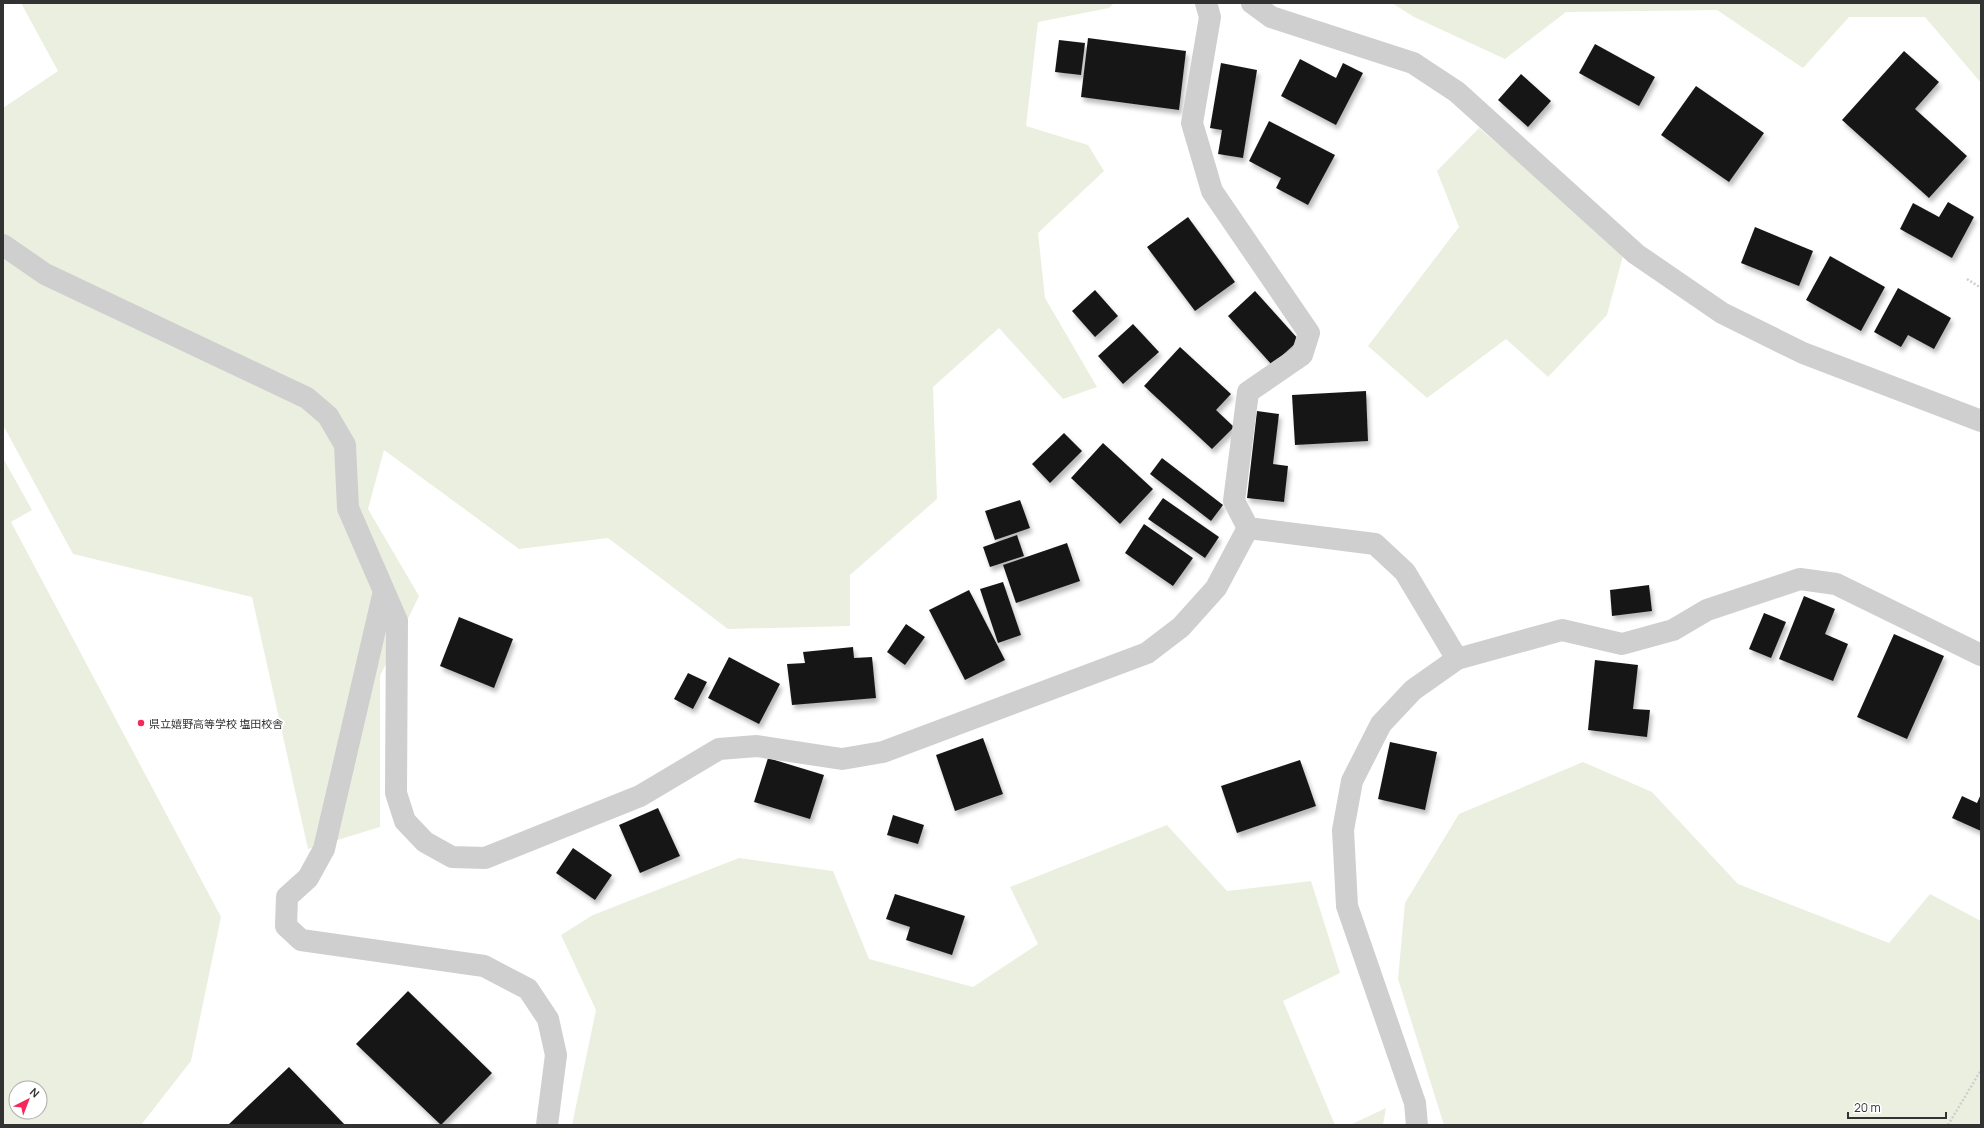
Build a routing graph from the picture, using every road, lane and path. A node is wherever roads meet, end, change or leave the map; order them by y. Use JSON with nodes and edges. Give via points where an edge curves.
{"nodes":[{"id":1,"x":1206,"y":3,"type":"edge"},
{"id":2,"x":1252,"y":3,"type":"edge"},
{"id":3,"x":3,"y":244,"type":"edge"},
{"id":4,"x":1967,"y":280,"type":"dead end"},
{"id":5,"x":1981,"y":288,"type":"edge"},
{"id":6,"x":1981,"y":421,"type":"edge"},
{"id":7,"x":1248,"y":528,"type":"junction"},
{"id":8,"x":384,"y":592,"type":"junction"},
{"id":9,"x":1981,"y":655,"type":"edge"},
{"id":10,"x":1457,"y":659,"type":"junction"},
{"id":11,"x":1981,"y":1070,"type":"edge"},
{"id":12,"x":547,"y":1125,"type":"edge"},
{"id":13,"x":1416,"y":1125,"type":"edge"},
{"id":14,"x":1948,"y":1125,"type":"edge"}],
"edges":[{"from":1,"to":7,"type":"street","via":[[1210,16],[1192,123],[1212,190],[1309,333],[1302,355],[1248,392],[1234,501]]},
{"from":2,"to":6,"type":"street","via":[[1271,17],[1413,63],[1457,92],[1636,254],[1722,313],[1803,354]]},
{"from":3,"to":8,"type":"street","via":[[46,274],[307,398],[328,416],[345,444],[348,508]]},
{"from":4,"to":5,"type":"path"},
{"from":7,"to":8,"type":"street","via":[[1216,588],[1182,627],[1147,653],[883,752],[842,759],[757,746],[719,750],[640,796],[486,858],[452,857],[425,842],[405,821],[396,793],[397,621]]},
{"from":7,"to":10,"type":"street","via":[[1376,544],[1405,572]]},
{"from":8,"to":12,"type":"street","via":[[324,849],[308,878],[287,897],[286,926],[301,940],[484,966],[528,989],[548,1019],[556,1055]]},
{"from":9,"to":10,"type":"street","via":[[1836,584],[1800,579],[1707,610],[1673,630],[1622,644],[1562,630]]},
{"from":10,"to":13,"type":"street","via":[[1413,690],[1381,724],[1352,781],[1343,830],[1347,906],[1415,1103]]},
{"from":11,"to":14,"type":"path"}]}
